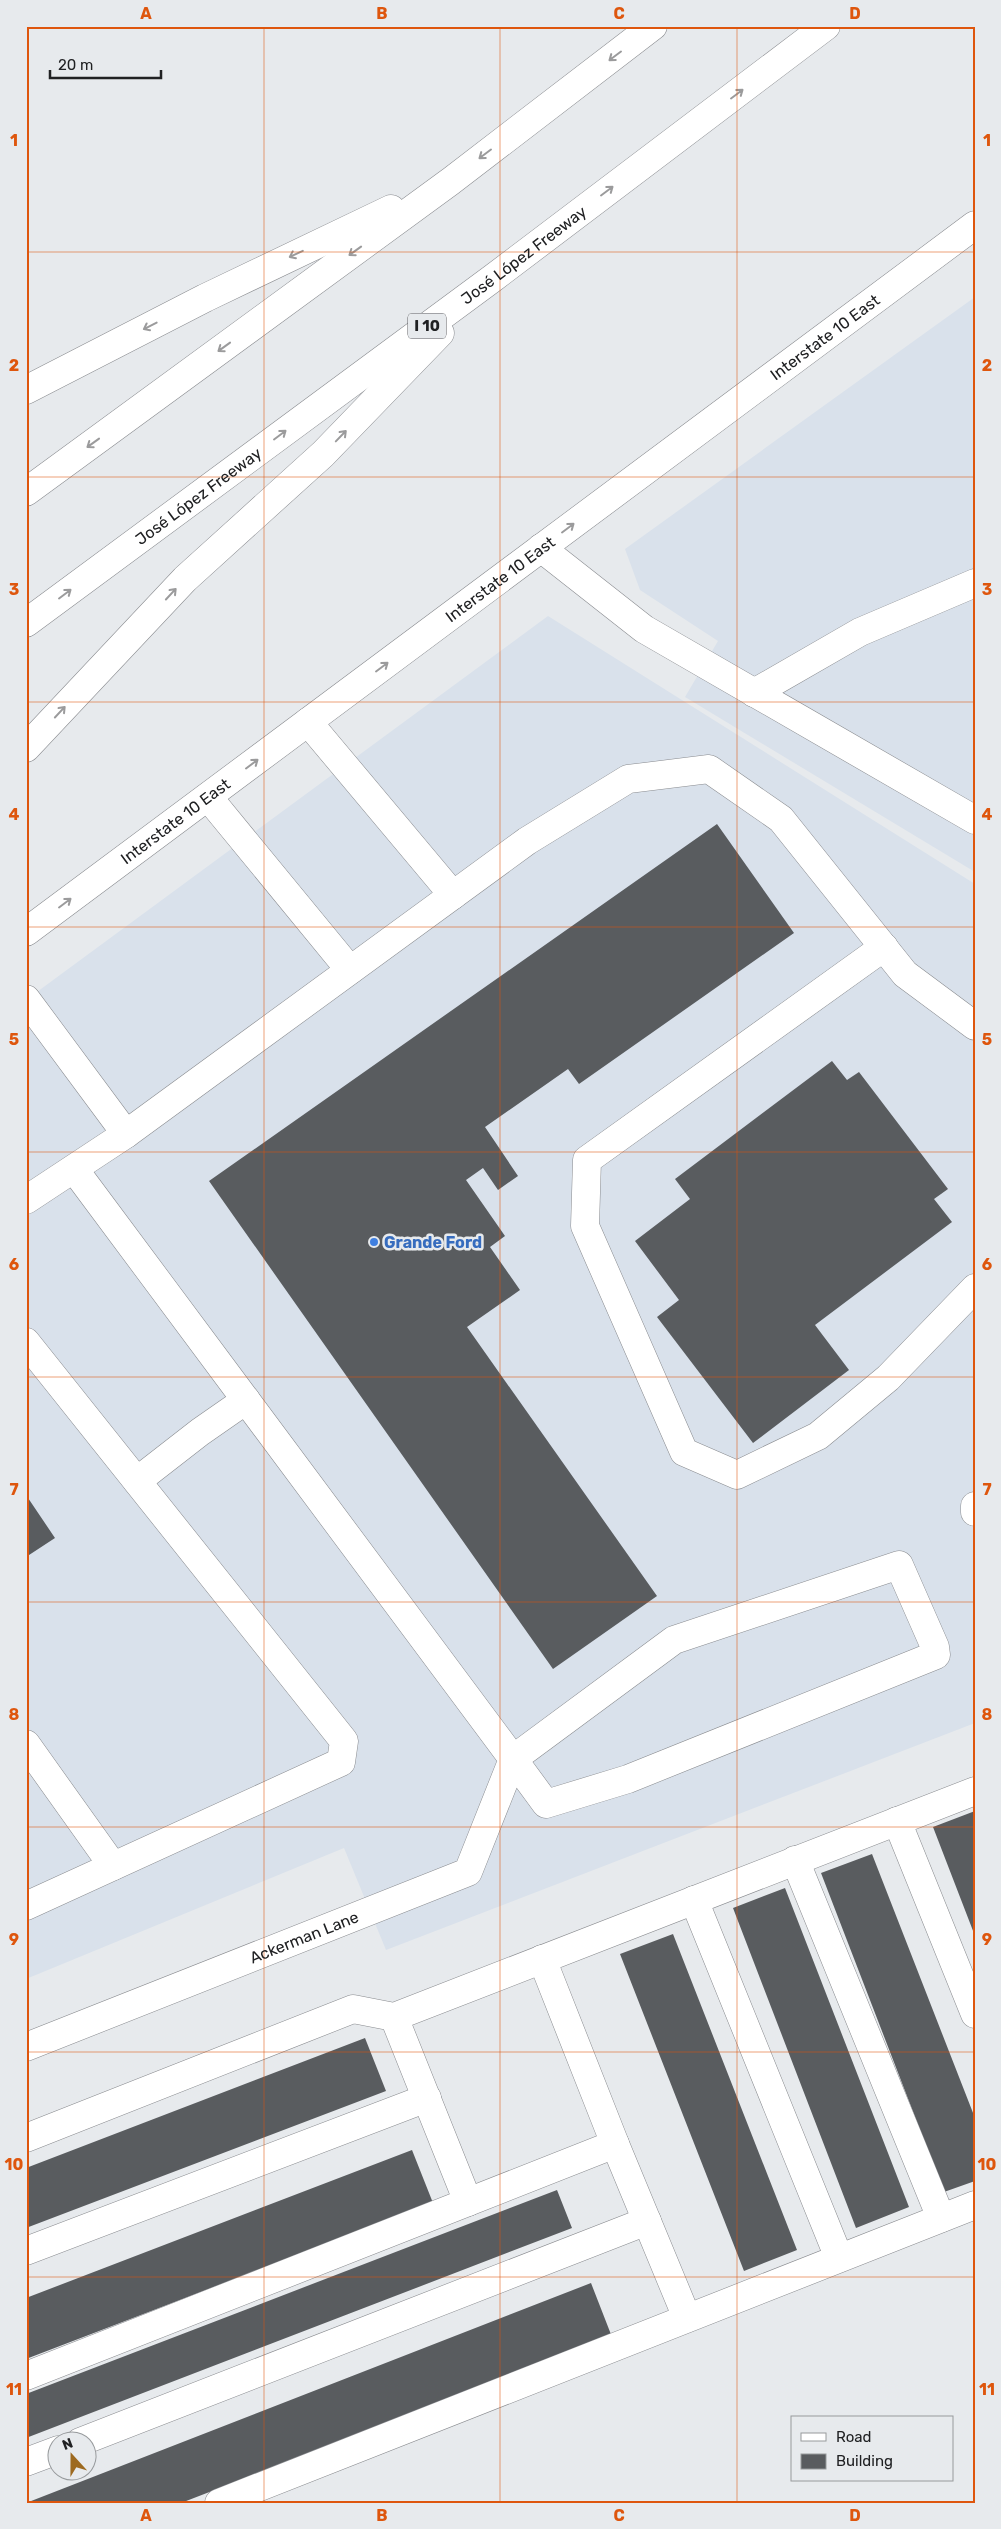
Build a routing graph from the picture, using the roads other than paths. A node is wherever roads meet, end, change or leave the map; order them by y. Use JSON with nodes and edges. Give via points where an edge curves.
{"nodes":[{"id":1,"x":653,"y":26,"type":"edge"},
{"id":2,"x":826,"y":26,"type":"edge"},
{"id":3,"x":451,"y":181,"type":"junction"},
{"id":4,"x":975,"y":225,"type":"edge"},
{"id":5,"x":493,"y":278,"type":"junction"},
{"id":6,"x":26,"y":390,"type":"edge"},
{"id":7,"x":26,"y":492,"type":"edge"},
{"id":8,"x":542,"y":548,"type":"junction"},
{"id":9,"x":975,"y":583,"type":"edge"},
{"id":10,"x":26,"y":623,"type":"edge"},
{"id":11,"x":754,"y":693,"type":"junction"},
{"id":12,"x":308,"y":722,"type":"junction"},
{"id":13,"x":26,"y":748,"type":"edge"},
{"id":14,"x":208,"y":797,"type":"junction"},
{"id":15,"x":975,"y":820,"type":"edge"},
{"id":16,"x":453,"y":895,"type":"junction"},
{"id":17,"x":26,"y":932,"type":"edge"},
{"id":18,"x":884,"y":947,"type":"junction"},
{"id":19,"x":350,"y":970,"type":"junction"},
{"id":20,"x":26,"y":999,"type":"edge"},
{"id":21,"x":975,"y":1026,"type":"edge"},
{"id":22,"x":126,"y":1134,"type":"junction"},
{"id":23,"x":74,"y":1169,"type":"junction"},
{"id":24,"x":26,"y":1200,"type":"edge"},
{"id":25,"x":975,"y":1288,"type":"edge"},
{"id":26,"x":26,"y":1342,"type":"edge"},
{"id":27,"x":246,"y":1400,"type":"junction"},
{"id":28,"x":137,"y":1481,"type":"junction"},
{"id":29,"x":975,"y":1506,"type":"edge"},
{"id":30,"x":975,"y":1512,"type":"edge"},
{"id":31,"x":26,"y":1744,"type":"edge"},
{"id":32,"x":513,"y":1759,"type":"junction"},
{"id":33,"x":975,"y":1791,"type":"edge"},
{"id":34,"x":897,"y":1821,"type":"junction"},
{"id":35,"x":795,"y":1860,"type":"junction"},
{"id":36,"x":113,"y":1866,"type":"junction"},
{"id":37,"x":694,"y":1900,"type":"junction"},
{"id":38,"x":26,"y":1906,"type":"edge"},
{"id":39,"x":542,"y":1960,"type":"junction"},
{"id":40,"x":975,"y":2014,"type":"edge"},
{"id":41,"x":394,"y":2017,"type":"junction"},
{"id":42,"x":26,"y":2048,"type":"edge"},
{"id":43,"x":426,"y":2098,"type":"junction"},
{"id":44,"x":26,"y":2138,"type":"edge"},
{"id":45,"x":615,"y":2144,"type":"junction"},
{"id":46,"x":468,"y":2202,"type":"junction"},
{"id":47,"x":975,"y":2205,"type":"edge"},
{"id":48,"x":940,"y":2218,"type":"junction"},
{"id":49,"x":647,"y":2221,"type":"junction"},
{"id":50,"x":26,"y":2251,"type":"edge"},
{"id":51,"x":839,"y":2258,"type":"junction"},
{"id":52,"x":687,"y":2318,"type":"junction"},
{"id":53,"x":26,"y":2376,"type":"edge"},
{"id":54,"x":98,"y":2435,"type":"edge"},
{"id":55,"x":48,"y":2454,"type":"edge"},
{"id":56,"x":26,"y":2462,"type":"edge"},
{"id":57,"x":219,"y":2503,"type":"edge"}],
"edges":[{"from":1,"to":3,"type":"main road","one_way":true},
{"from":5,"to":2,"type":"main road","name":"José López Freeway","number":"I 10","one_way":true},
{"from":3,"to":6,"type":"main road","one_way":true,"via":[[205,298]]},
{"from":3,"to":7,"type":"main road","one_way":true},
{"from":8,"to":4,"type":"main road","name":"Interstate 10 East","one_way":true},
{"from":10,"to":5,"type":"main road","name":"José López Freeway","number":"I 10","one_way":true},
{"from":13,"to":5,"type":"main road","one_way":true,"via":[[185,578],[324,454]]},
{"from":8,"to":11,"type":"main road","via":[[644,629]]},
{"from":12,"to":8,"type":"main road","name":"Interstate 10 East","one_way":true},
{"from":9,"to":11,"type":"main road","via":[[860,632]]},
{"from":11,"to":15,"type":"main road"},
{"from":14,"to":12,"type":"main road","name":"Interstate 10 East","one_way":true},
{"from":12,"to":16,"type":"main road"},
{"from":17,"to":14,"type":"main road","name":"Interstate 10 East","one_way":true},
{"from":14,"to":19,"type":"main road"},
{"from":16,"to":18,"type":"main road","via":[[527,841],[628,779],[709,769],[781,819]]},
{"from":16,"to":19,"type":"main road"},
{"from":18,"to":21,"type":"main road","via":[[905,974]]},
{"from":18,"to":25,"type":"main road","via":[[587,1160],[585,1226],[684,1452],[737,1475],[818,1436],[888,1378]]},
{"from":19,"to":22,"type":"main road"},
{"from":20,"to":22,"type":"main road"},
{"from":22,"to":23,"type":"main road"},
{"from":23,"to":24,"type":"main road"},
{"from":23,"to":27,"type":"main road"},
{"from":26,"to":28,"type":"main road"},
{"from":27,"to":28,"type":"main road"},
{"from":27,"to":32,"type":"main road"},
{"from":28,"to":36,"type":"main road","via":[[344,1741],[341,1762]]},
{"from":29,"to":30,"type":"main road"},
{"from":31,"to":36,"type":"main road"},
{"from":32,"to":32,"type":"main road","via":[[546,1804],[628,1779],[936,1655],[935,1647],[899,1565],[674,1640]]},
{"from":32,"to":42,"type":"main road","name":"Ackerman Lane","via":[[468,1872]]},
{"from":33,"to":34,"type":"main road"},
{"from":34,"to":35,"type":"main road"},
{"from":34,"to":40,"type":"main road"},
{"from":35,"to":37,"type":"main road"},
{"from":35,"to":48,"type":"main road"},
{"from":36,"to":38,"type":"main road"},
{"from":37,"to":39,"type":"main road"},
{"from":37,"to":51,"type":"main road"},
{"from":39,"to":41,"type":"main road"},
{"from":39,"to":45,"type":"main road"},
{"from":41,"to":43,"type":"main road"},
{"from":41,"to":44,"type":"main road","via":[[354,2009]]},
{"from":43,"to":46,"type":"main road"},
{"from":43,"to":50,"type":"main road"},
{"from":45,"to":46,"type":"main road"},
{"from":45,"to":49,"type":"main road"},
{"from":46,"to":53,"type":"main road"},
{"from":47,"to":48,"type":"main road"},
{"from":48,"to":51,"type":"main road"},
{"from":49,"to":52,"type":"main road"},
{"from":49,"to":54,"type":"main road"},
{"from":51,"to":52,"type":"main road"},
{"from":52,"to":57,"type":"main road"},
{"from":55,"to":56,"type":"main road"}]}
